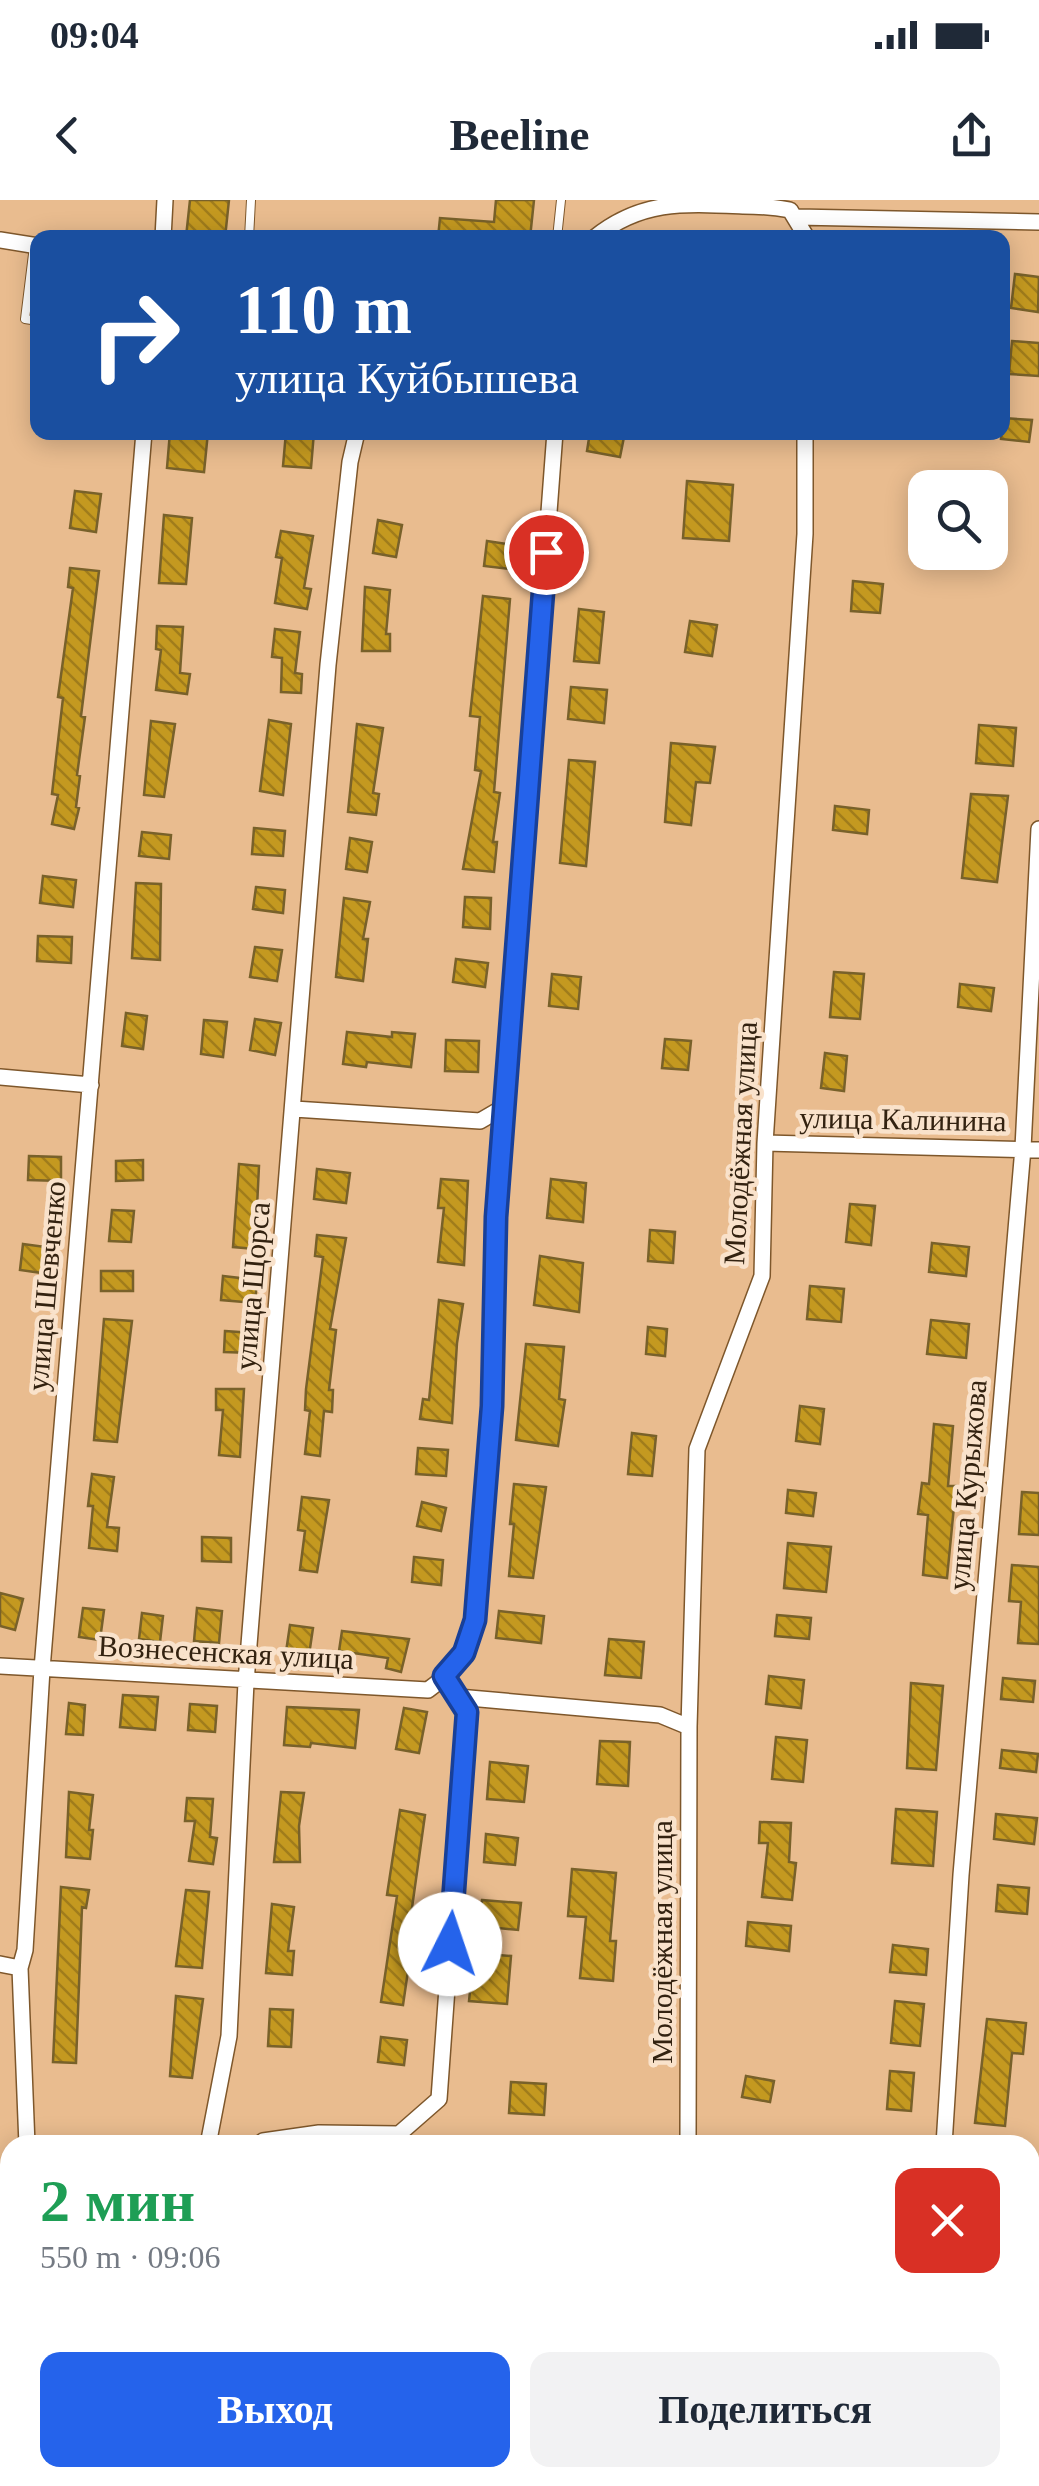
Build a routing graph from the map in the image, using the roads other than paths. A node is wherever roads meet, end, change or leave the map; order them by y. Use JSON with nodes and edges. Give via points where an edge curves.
{"nodes":[{"id":1,"x":165,"y":200,"type":"edge"},
{"id":2,"x":251,"y":200,"type":"edge"},
{"id":3,"x":561,"y":200,"type":"edge"},
{"id":4,"x":793,"y":209,"type":"edge"},
{"id":5,"x":1039,"y":222,"type":"edge"},
{"id":6,"x":163,"y":230,"type":"edge"},
{"id":7,"x":249,"y":230,"type":"edge"},
{"id":8,"x":558,"y":230,"type":"edge"},
{"id":9,"x":605,"y":230,"type":"edge"},
{"id":10,"x":0,"y":240,"type":"edge"},
{"id":11,"x":30,"y":245,"type":"edge"},
{"id":12,"x":30,"y":290,"type":"edge"},
{"id":13,"x":30,"y":320,"type":"edge"},
{"id":14,"x":143,"y":440,"type":"edge"},
{"id":15,"x":354,"y":440,"type":"edge"},
{"id":16,"x":554,"y":440,"type":"edge"},
{"id":17,"x":804,"y":440,"type":"edge"},
{"id":18,"x":1039,"y":830,"type":"edge"},
{"id":19,"x":0,"y":1076,"type":"edge"},
{"id":20,"x":91,"y":1086,"type":"junction"},
{"id":21,"x":504,"y":1107,"type":"junction"},
{"id":22,"x":294,"y":1109,"type":"junction"},
{"id":23,"x":765,"y":1143,"type":"junction"},
{"id":24,"x":1031,"y":1149,"type":"edge"},
{"id":25,"x":0,"y":1666,"type":"edge"},
{"id":26,"x":42,"y":1668,"type":"junction"},
{"id":27,"x":444,"y":1676,"type":"junction"},
{"id":28,"x":246,"y":1682,"type":"junction"},
{"id":29,"x":458,"y":1697,"type":"junction"},
{"id":30,"x":689,"y":1727,"type":"junction"},
{"id":31,"x":0,"y":1964,"type":"edge"},
{"id":32,"x":20,"y":1968,"type":"junction"},
{"id":33,"x":27,"y":2135,"type":"edge"},
{"id":34,"x":210,"y":2135,"type":"edge"},
{"id":35,"x":300,"y":2135,"type":"edge"},
{"id":36,"x":688,"y":2135,"type":"edge"},
{"id":37,"x":945,"y":2135,"type":"edge"}],
"edges":[{"from":1,"to":6,"type":"street"},
{"from":2,"to":7,"type":"lane"},
{"from":3,"to":8,"type":"lane"},
{"from":4,"to":5,"type":"street"},
{"from":4,"to":9,"type":"street","via":[[670,202],[633,209]]},
{"from":10,"to":11,"type":"street"},
{"from":12,"to":13,"type":"lane"},
{"from":14,"to":20,"type":"street","name":"улица Шевченко"},
{"from":15,"to":22,"type":"street","name":"улица Щорса","via":[[328,665]]},
{"from":16,"to":21,"type":"street"},
{"from":17,"to":23,"type":"street","name":"Молодёжная улица","via":[[805,534]]},
{"from":18,"to":24,"type":"street","name":"улица Курыжова"},
{"from":19,"to":20,"type":"street"},
{"from":20,"to":26,"type":"street","name":"улица Шевченко"},
{"from":21,"to":22,"type":"street","via":[[480,1121]]},
{"from":21,"to":27,"type":"street","via":[[475,1620],[464,1653]]},
{"from":22,"to":28,"type":"street","name":"улица Щорса"},
{"from":23,"to":24,"type":"street","name":"улица Калинина"},
{"from":23,"to":30,"type":"street","name":"Молодёжная улица","via":[[762,1276],[697,1448]]},
{"from":24,"to":37,"type":"street","name":"улица Курыжова","via":[[961,1875]]},
{"from":25,"to":26,"type":"street","name":"Вознесенская улица"},
{"from":26,"to":28,"type":"street","name":"Вознесенская улица"},
{"from":26,"to":32,"type":"street","name":"улица Шевченко"},
{"from":27,"to":28,"type":"street","name":"Вознесенская улица","via":[[428,1690]]},
{"from":27,"to":29,"type":"street"},
{"from":28,"to":34,"type":"street","name":"улица Щорса","via":[[229,2036]]},
{"from":29,"to":30,"type":"street","via":[[660,1715]]},
{"from":29,"to":35,"type":"street","via":[[467,1712],[439,2099],[399,2134]]},
{"from":30,"to":36,"type":"street","name":"Молодёжная улица"},
{"from":31,"to":32,"type":"street"},
{"from":32,"to":33,"type":"street","name":"улица Шевченко"}]}
